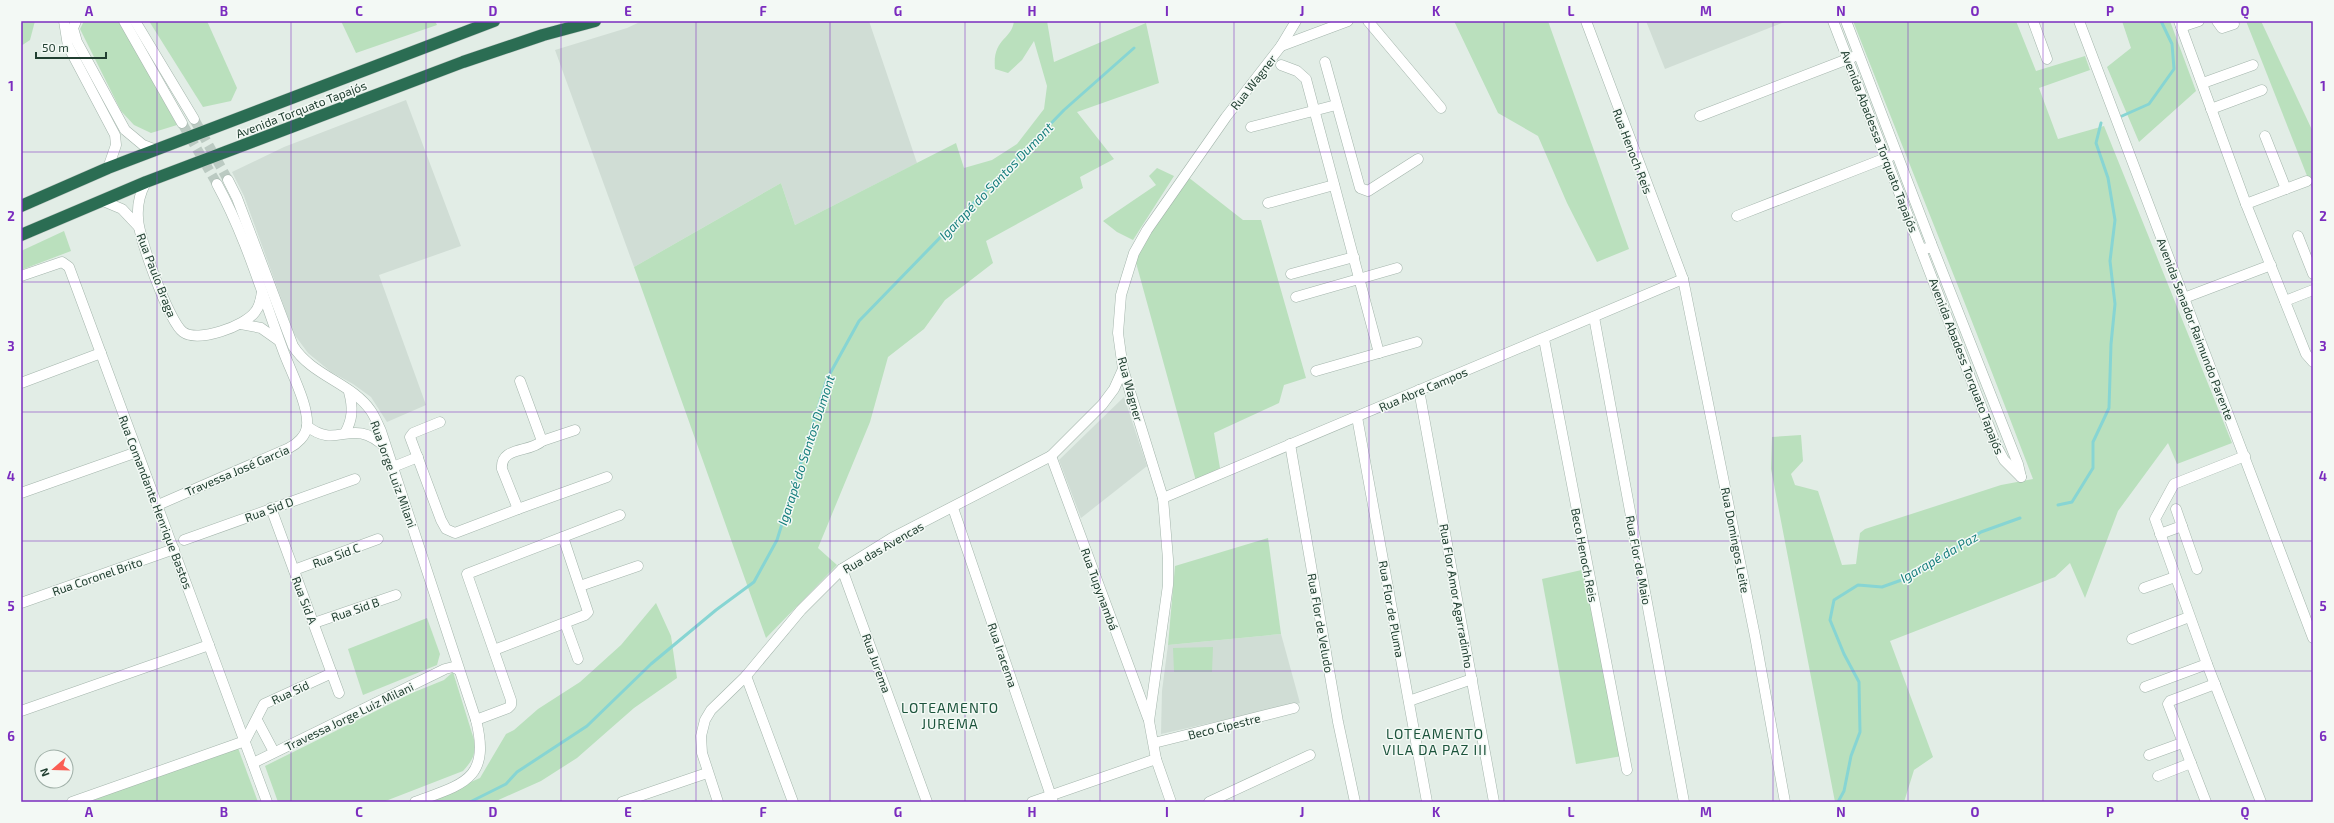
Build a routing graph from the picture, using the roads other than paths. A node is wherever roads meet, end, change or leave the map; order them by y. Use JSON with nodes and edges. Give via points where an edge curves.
{"nodes":[{"id":1,"x":56,"y":21,"type":"edge"},
{"id":2,"x":64,"y":21,"type":"edge"},
{"id":3,"x":76,"y":21,"type":"edge"},
{"id":4,"x":124,"y":21,"type":"edge"},
{"id":5,"x":134,"y":21,"type":"edge"},
{"id":6,"x":494,"y":21,"type":"edge"},
{"id":7,"x":580,"y":21,"type":"edge"},
{"id":8,"x":595,"y":21,"type":"edge"},
{"id":9,"x":1296,"y":21,"type":"edge"},
{"id":10,"x":1348,"y":21,"type":"edge"},
{"id":11,"x":1368,"y":21,"type":"edge"},
{"id":12,"x":1586,"y":21,"type":"edge"},
{"id":13,"x":1833,"y":21,"type":"edge"},
{"id":14,"x":1846,"y":21,"type":"edge"},
{"id":15,"x":2033,"y":21,"type":"edge"},
{"id":16,"x":2079,"y":21,"type":"edge"},
{"id":17,"x":2199,"y":21,"type":"edge"},
{"id":18,"x":2217,"y":21,"type":"edge"},
{"id":19,"x":2180,"y":24,"type":"edge"},
{"id":20,"x":2234,"y":24,"type":"dead end"},
{"id":21,"x":569,"y":27,"type":"junction"},
{"id":22,"x":68,"y":46,"type":"junction"},
{"id":23,"x":1281,"y":46,"type":"junction"},
{"id":24,"x":1859,"y":55,"type":"junction"},
{"id":25,"x":1848,"y":59,"type":"junction"},
{"id":26,"x":2047,"y":59,"type":"dead end"},
{"id":27,"x":1325,"y":62,"type":"dead end"},
{"id":28,"x":1281,"y":65,"type":"dead end"},
{"id":29,"x":2253,"y":65,"type":"dead end"},
{"id":30,"x":2203,"y":83,"type":"junction"},
{"id":31,"x":2262,"y":90,"type":"dead end"},
{"id":32,"x":1336,"y":105,"type":"junction"},
{"id":33,"x":1441,"y":108,"type":"dead end"},
{"id":34,"x":2211,"y":109,"type":"junction"},
{"id":35,"x":1315,"y":110,"type":"junction"},
{"id":36,"x":1700,"y":116,"type":"dead end"},
{"id":37,"x":194,"y":119,"type":"tunnel mouth"},
{"id":38,"x":182,"y":123,"type":"tunnel mouth"},
{"id":39,"x":1251,"y":127,"type":"dead end"},
{"id":40,"x":2265,"y":136,"type":"dead end"},
{"id":41,"x":156,"y":150,"type":"junction"},
{"id":42,"x":1897,"y":154,"type":"junction"},
{"id":43,"x":1886,"y":158,"type":"junction"},
{"id":44,"x":1418,"y":159,"type":"dead end"},
{"id":45,"x":108,"y":168,"type":"junction"},
{"id":46,"x":228,"y":180,"type":"tunnel mouth"},
{"id":47,"x":2307,"y":181,"type":"dead end"},
{"id":48,"x":146,"y":182,"type":"junction"},
{"id":49,"x":217,"y":184,"type":"tunnel mouth"},
{"id":50,"x":1334,"y":184,"type":"junction"},
{"id":51,"x":2286,"y":189,"type":"junction"},
{"id":52,"x":103,"y":201,"type":"junction"},
{"id":53,"x":1268,"y":203,"type":"dead end"},
{"id":54,"x":2246,"y":204,"type":"junction"},
{"id":55,"x":21,"y":206,"type":"edge"},
{"id":56,"x":1737,"y":216,"type":"dead end"},
{"id":57,"x":138,"y":226,"type":"junction"},
{"id":58,"x":21,"y":235,"type":"edge"},
{"id":59,"x":2298,"y":236,"type":"dead end"},
{"id":60,"x":1931,"y":243,"type":"junction"},
{"id":61,"x":1921,"y":249,"type":"junction"},
{"id":62,"x":1354,"y":257,"type":"junction"},
{"id":63,"x":2271,"y":265,"type":"junction"},
{"id":64,"x":1397,"y":268,"type":"dead end"},
{"id":65,"x":1291,"y":274,"type":"dead end"},
{"id":66,"x":2313,"y":274,"type":"edge"},
{"id":67,"x":21,"y":276,"type":"edge"},
{"id":68,"x":1360,"y":279,"type":"junction"},
{"id":69,"x":1683,"y":279,"type":"junction"},
{"id":70,"x":2313,"y":290,"type":"edge"},
{"id":71,"x":262,"y":292,"type":"junction"},
{"id":72,"x":1296,"y":297,"type":"dead end"},
{"id":73,"x":2184,"y":298,"type":"junction"},
{"id":74,"x":2285,"y":301,"type":"junction"},
{"id":75,"x":1594,"y":317,"type":"junction"},
{"id":76,"x":241,"y":324,"type":"junction"},
{"id":77,"x":1544,"y":339,"type":"junction"},
{"id":78,"x":280,"y":342,"type":"junction"},
{"id":79,"x":1417,"y":342,"type":"dead end"},
{"id":80,"x":1379,"y":352,"type":"junction"},
{"id":81,"x":101,"y":353,"type":"junction"},
{"id":82,"x":2313,"y":362,"type":"edge"},
{"id":83,"x":1123,"y":369,"type":"junction"},
{"id":84,"x":1316,"y":371,"type":"dead end"},
{"id":85,"x":520,"y":382,"type":"dead end"},
{"id":86,"x":21,"y":383,"type":"edge"},
{"id":87,"x":1419,"y":390,"type":"junction"},
{"id":88,"x":349,"y":392,"type":"junction"},
{"id":89,"x":1357,"y":417,"type":"junction"},
{"id":90,"x":440,"y":422,"type":"dead end"},
{"id":91,"x":307,"y":426,"type":"junction"},
{"id":92,"x":575,"y":430,"type":"dead end"},
{"id":93,"x":345,"y":433,"type":"junction"},
{"id":94,"x":542,"y":441,"type":"junction"},
{"id":95,"x":1290,"y":444,"type":"junction"},
{"id":96,"x":386,"y":448,"type":"junction"},
{"id":97,"x":137,"y":452,"type":"junction"},
{"id":98,"x":1051,"y":456,"type":"junction"},
{"id":99,"x":2244,"y":456,"type":"junction"},
{"id":100,"x":418,"y":457,"type":"junction"},
{"id":101,"x":393,"y":467,"type":"junction"},
{"id":102,"x":606,"y":477,"type":"dead end"},
{"id":103,"x":2021,"y":477,"type":"joint"},
{"id":104,"x":355,"y":479,"type":"dead end"},
{"id":105,"x":21,"y":493,"type":"edge"},
{"id":106,"x":1163,"y":498,"type":"junction"},
{"id":107,"x":158,"y":505,"type":"junction"},
{"id":108,"x":271,"y":508,"type":"junction"},
{"id":109,"x":954,"y":508,"type":"junction"},
{"id":110,"x":518,"y":509,"type":"junction"},
{"id":111,"x":2176,"y":509,"type":"dead end"},
{"id":112,"x":620,"y":515,"type":"dead end"},
{"id":113,"x":2182,"y":526,"type":"junction"},
{"id":114,"x":2160,"y":534,"type":"junction"},
{"id":115,"x":563,"y":537,"type":"junction"},
{"id":116,"x":378,"y":539,"type":"dead end"},
{"id":117,"x":184,"y":540,"type":"dead end"},
{"id":118,"x":174,"y":549,"type":"junction"},
{"id":119,"x":638,"y":566,"type":"dead end"},
{"id":120,"x":2197,"y":568,"type":"dead end"},
{"id":121,"x":842,"y":569,"type":"junction"},
{"id":122,"x":294,"y":570,"type":"junction"},
{"id":123,"x":2175,"y":577,"type":"junction"},
{"id":124,"x":580,"y":586,"type":"junction"},
{"id":125,"x":2144,"y":588,"type":"dead end"},
{"id":126,"x":396,"y":595,"type":"dead end"},
{"id":127,"x":21,"y":603,"type":"edge"},
{"id":128,"x":2190,"y":617,"type":"junction"},
{"id":129,"x":565,"y":622,"type":"junction"},
{"id":130,"x":314,"y":623,"type":"junction"},
{"id":131,"x":2313,"y":638,"type":"edge"},
{"id":132,"x":2132,"y":639,"type":"dead end"},
{"id":133,"x":451,"y":644,"type":"junction"},
{"id":134,"x":209,"y":645,"type":"junction"},
{"id":135,"x":494,"y":650,"type":"junction"},
{"id":136,"x":578,"y":659,"type":"dead end"},
{"id":137,"x":2207,"y":664,"type":"junction"},
{"id":138,"x":445,"y":670,"type":"junction"},
{"id":139,"x":459,"y":670,"type":"junction"},
{"id":140,"x":332,"y":673,"type":"junction"},
{"id":141,"x":746,"y":676,"type":"junction"},
{"id":142,"x":1472,"y":679,"type":"junction"},
{"id":143,"x":2215,"y":684,"type":"junction"},
{"id":144,"x":2145,"y":687,"type":"dead end"},
{"id":145,"x":339,"y":693,"type":"dead end"},
{"id":146,"x":1409,"y":701,"type":"junction"},
{"id":147,"x":1294,"y":708,"type":"dead end"},
{"id":148,"x":21,"y":711,"type":"edge"},
{"id":149,"x":257,"y":720,"type":"junction"},
{"id":150,"x":476,"y":720,"type":"junction"},
{"id":151,"x":1149,"y":721,"type":"junction"},
{"id":152,"x":245,"y":741,"type":"junction"},
{"id":153,"x":2182,"y":743,"type":"junction"},
{"id":154,"x":1154,"y":744,"type":"junction"},
{"id":155,"x":274,"y":752,"type":"junction"},
{"id":156,"x":1310,"y":755,"type":"dead end"},
{"id":157,"x":2149,"y":755,"type":"dead end"},
{"id":158,"x":1156,"y":759,"type":"junction"},
{"id":159,"x":253,"y":763,"type":"junction"},
{"id":160,"x":2191,"y":763,"type":"junction"},
{"id":161,"x":1627,"y":770,"type":"dead end"},
{"id":162,"x":707,"y":773,"type":"junction"},
{"id":163,"x":2158,"y":776,"type":"dead end"},
{"id":164,"x":1051,"y":799,"type":"edge"},
{"id":165,"x":72,"y":802,"type":"edge"},
{"id":166,"x":267,"y":802,"type":"edge"},
{"id":167,"x":415,"y":802,"type":"edge"},
{"id":168,"x":622,"y":802,"type":"edge"},
{"id":169,"x":718,"y":802,"type":"edge"},
{"id":170,"x":793,"y":802,"type":"edge"},
{"id":171,"x":927,"y":802,"type":"edge"},
{"id":172,"x":1032,"y":802,"type":"edge"},
{"id":173,"x":1171,"y":802,"type":"edge"},
{"id":174,"x":1209,"y":802,"type":"edge"},
{"id":175,"x":1355,"y":802,"type":"edge"},
{"id":176,"x":1427,"y":802,"type":"edge"},
{"id":177,"x":1494,"y":802,"type":"edge"},
{"id":178,"x":1684,"y":802,"type":"edge"},
{"id":179,"x":1785,"y":802,"type":"edge"},
{"id":180,"x":2206,"y":802,"type":"edge"},
{"id":181,"x":2261,"y":802,"type":"edge"}],
"edges":[{"from":1,"to":22,"type":"street"},
{"from":2,"to":22,"type":"street"},
{"from":3,"to":41,"type":"street","via":[[74,37],[125,130],[142,145]]},
{"from":4,"to":38,"type":"street"},
{"from":5,"to":37,"type":"street"},
{"from":6,"to":41,"type":"highway","name":"Avenida Torquato Tapajós"},
{"from":7,"to":21,"type":"highway"},
{"from":8,"to":21,"type":"highway","name":"Avenida Torquato Tapajós"},
{"from":9,"to":23,"type":"street","name":"Rua Wagner"},
{"from":10,"to":23,"type":"street"},
{"from":11,"to":33,"type":"street"},
{"from":12,"to":69,"type":"street","name":"Rua Henoch Reis"},
{"from":13,"to":25,"type":"street","name":"Avenida Abadessa Torquato Tapajós"},
{"from":14,"to":24,"type":"street","name":"Avenida Abadessa Torquato Tapajós"},
{"from":15,"to":26,"type":"street"},
{"from":16,"to":73,"type":"street","name":"Avenida Senador Raimundo Parente"},
{"from":17,"to":19,"type":"street"},
{"from":18,"to":20,"type":"street","via":[[2222,28]]},
{"from":19,"to":30,"type":"street"},
{"from":21,"to":48,"type":"highway","name":"Avenida Torquato Tapajós","via":[[463,62]]},
{"from":22,"to":45,"type":"street","via":[[116,135],[116,145]]},
{"from":23,"to":83,"type":"street","name":"Rua Wagner","via":[[1191,165],[1134,253],[1121,295],[1118,334]]},
{"from":24,"to":25,"type":"street"},
{"from":24,"to":42,"type":"street","name":"Avenida Abadessa Torquato Tapajós"},
{"from":25,"to":36,"type":"street"},
{"from":25,"to":43,"type":"street","name":"Avenida Abadessa Torquato Tapajós"},
{"from":27,"to":32,"type":"street"},
{"from":28,"to":35,"type":"street","via":[[1297,71],[1306,79]]},
{"from":29,"to":30,"type":"street"},
{"from":30,"to":34,"type":"street"},
{"from":31,"to":34,"type":"street"},
{"from":32,"to":35,"type":"street"},
{"from":32,"to":44,"type":"street","via":[[1363,191],[1368,191]]},
{"from":34,"to":54,"type":"street"},
{"from":35,"to":39,"type":"street"},
{"from":35,"to":50,"type":"street"},
{"from":40,"to":51,"type":"street"},
{"from":41,"to":45,"type":"highway","name":"Avenida Torquato Tapajós"},
{"from":42,"to":43,"type":"street"},
{"from":42,"to":60,"type":"street","name":"Avenida Abadessa Torquato Tapajós"},
{"from":43,"to":56,"type":"street"},
{"from":43,"to":61,"type":"street","name":"Avenida Abadessa Torquato Tapajós"},
{"from":45,"to":55,"type":"highway","name":"Avenida Torquato Tapajós"},
{"from":46,"to":88,"type":"street","name":"Rua Jorge Luiz Milani","via":[[293,346],[320,373]]},
{"from":47,"to":51,"type":"street"},
{"from":48,"to":52,"type":"highway","name":"Avenida Torquato Tapajós"},
{"from":48,"to":57,"type":"street","name":"Rua Paulo Braga","via":[[138,208]]},
{"from":49,"to":71,"type":"street","via":[[228,203]]},
{"from":50,"to":53,"type":"street"},
{"from":50,"to":62,"type":"street"},
{"from":51,"to":54,"type":"street"},
{"from":52,"to":57,"type":"street","name":"Rua Paulo Braga","via":[[122,209]]},
{"from":52,"to":58,"type":"highway","name":"Avenida Torquato Tapajós"},
{"from":54,"to":63,"type":"street"},
{"from":57,"to":76,"type":"street","name":"Rua Paulo Braga","via":[[167,308],[184,332],[196,337]]},
{"from":59,"to":66,"type":"street"},
{"from":60,"to":61,"type":"street","name":"Avenida Abadessa Torquato Tapajós","via":[[1929,248]]},
{"from":60,"to":103,"type":"street","name":"Avenida Abadessa Torquato Tapajós"},
{"from":61,"to":103,"type":"street","name":"Avenida Abadess Torquato Tapajós","via":[[1998,447],[2004,460]]},
{"from":62,"to":65,"type":"street"},
{"from":62,"to":68,"type":"street"},
{"from":63,"to":73,"type":"street"},
{"from":63,"to":74,"type":"street"},
{"from":64,"to":68,"type":"street"},
{"from":67,"to":81,"type":"street","name":"Rua Comandante Henrique Bastos","via":[[62,262],[66,263]]},
{"from":68,"to":72,"type":"street"},
{"from":68,"to":80,"type":"street"},
{"from":69,"to":75,"type":"street","name":"Rua Abre Campos"},
{"from":69,"to":179,"type":"street","name":"Rua Domingos Leite","via":[[1754,628]]},
{"from":70,"to":74,"type":"street"},
{"from":71,"to":76,"type":"street","name":"Rua Paulo Braga","via":[[256,311]]},
{"from":71,"to":78,"type":"street"},
{"from":73,"to":99,"type":"street","name":"Avenida Senador Raimundo Parente"},
{"from":74,"to":82,"type":"street","via":[[2306,354]]},
{"from":75,"to":77,"type":"street","name":"Rua Abre Campos"},
{"from":75,"to":178,"type":"street","name":"Rua Flor de Maio"},
{"from":76,"to":78,"type":"street","name":"Rua Paulo Braga","via":[[261,328]]},
{"from":77,"to":87,"type":"street","name":"Rua Abre Campos"},
{"from":77,"to":161,"type":"street","name":"Beco Henoch Reis"},
{"from":78,"to":91,"type":"street","via":[[303,403]]},
{"from":79,"to":80,"type":"street"},
{"from":80,"to":84,"type":"street"},
{"from":81,"to":86,"type":"street"},
{"from":81,"to":97,"type":"street","name":"Rua Comandante Henrique Bastos"},
{"from":83,"to":98,"type":"street","name":"Rua das Avencas","via":[[1114,389],[1102,405]]},
{"from":83,"to":106,"type":"street","name":"Rua Wagner"},
{"from":85,"to":94,"type":"street"},
{"from":87,"to":89,"type":"street","name":"Rua Abre Campos"},
{"from":87,"to":142,"type":"street","name":"Rua Flor Amor Agarradinho"},
{"from":88,"to":93,"type":"street","via":[[352,412]]},
{"from":88,"to":96,"type":"street","name":"Rua Jorge Luiz Milani","via":[[371,411]]},
{"from":89,"to":95,"type":"street","name":"Rua Abre Campos"},
{"from":89,"to":146,"type":"street","name":"Rua Flor de Pluma"},
{"from":90,"to":100,"type":"street","via":[[413,433],[410,437]]},
{"from":91,"to":93,"type":"street","via":[[326,436]]},
{"from":91,"to":107,"type":"street","name":"Travessa José Garcia","via":[[302,438],[289,448]]},
{"from":92,"to":94,"type":"street"},
{"from":93,"to":96,"type":"street","via":[[366,433]]},
{"from":94,"to":110,"type":"street","via":[[510,453],[501,463]]},
{"from":95,"to":106,"type":"street","name":"Rua Abre Campos"},
{"from":95,"to":175,"type":"street","name":"Rua Flor de Veludo","via":[[1338,722]]},
{"from":96,"to":101,"type":"street","name":"Rua Jorge Luiz Milani"},
{"from":97,"to":105,"type":"street"},
{"from":97,"to":107,"type":"street","name":"Rua Comandante Henrique Bastos"},
{"from":98,"to":109,"type":"street","name":"Rua das Avencas"},
{"from":98,"to":151,"type":"street","name":"Rua Tupynambá"},
{"from":99,"to":114,"type":"street","via":[[2174,484],[2156,514]]},
{"from":99,"to":131,"type":"street","name":"Avenida Senador Raimundo Parente"},
{"from":100,"to":101,"type":"street"},
{"from":100,"to":110,"type":"street","via":[[446,529],[455,533]]},
{"from":101,"to":133,"type":"street","name":"Rua Jorge Luiz Milani"},
{"from":102,"to":110,"type":"street"},
{"from":104,"to":108,"type":"street","name":"Rua Sid D"},
{"from":106,"to":151,"type":"street","name":"Rua Wagner","via":[[1168,585]]},
{"from":107,"to":118,"type":"street","name":"Rua Comandante Henrique Bastos"},
{"from":108,"to":117,"type":"street","name":"Rua Sid D"},
{"from":108,"to":122,"type":"street","name":"Rua Sid A"},
{"from":109,"to":121,"type":"street","name":"Rua das Avencas","via":[[892,538]]},
{"from":109,"to":164,"type":"street","name":"Rua Iracema"},
{"from":111,"to":113,"type":"street"},
{"from":112,"to":115,"type":"street"},
{"from":113,"to":114,"type":"street"},
{"from":113,"to":120,"type":"street"},
{"from":114,"to":123,"type":"street"},
{"from":115,"to":124,"type":"street"},
{"from":115,"to":135,"type":"street","via":[[467,574]]},
{"from":116,"to":122,"type":"street","name":"Rua Sid C"},
{"from":118,"to":127,"type":"street","name":"Rua Coronel Brito"},
{"from":118,"to":134,"type":"street","name":"Rua Comandante Henrique Bastos"},
{"from":119,"to":124,"type":"street"},
{"from":121,"to":141,"type":"street","name":"Rua das Avencas","via":[[801,610]]},
{"from":121,"to":171,"type":"street","name":"Rua Jurema"},
{"from":122,"to":130,"type":"street","name":"Rua Sid A"},
{"from":123,"to":125,"type":"street"},
{"from":123,"to":128,"type":"street"},
{"from":124,"to":129,"type":"street","via":[[588,612]]},
{"from":126,"to":130,"type":"street","name":"Rua Sid B"},
{"from":128,"to":132,"type":"street"},
{"from":128,"to":137,"type":"street"},
{"from":129,"to":135,"type":"street"},
{"from":129,"to":136,"type":"street"},
{"from":130,"to":140,"type":"street","name":"Rua Sid A"},
{"from":133,"to":138,"type":"street","via":[[451,657]]},
{"from":133,"to":139,"type":"street","name":"Rua Jorge Luiz Milani"},
{"from":134,"to":148,"type":"street"},
{"from":134,"to":152,"type":"street","name":"Rua Comandante Henrique Bastos"},
{"from":135,"to":150,"type":"street","via":[[511,705]]},
{"from":137,"to":143,"type":"street"},
{"from":137,"to":144,"type":"street"},
{"from":138,"to":139,"type":"street","name":"Travessa Jorge Luiz Milani","via":[[453,667]]},
{"from":138,"to":155,"type":"street","name":"Travessa Jorge Luiz Milani"},
{"from":139,"to":150,"type":"street","name":"Rua Jorge Luiz Milani"},
{"from":140,"to":145,"type":"street","name":"Rua Sid A"},
{"from":140,"to":149,"type":"street","name":"Rua Sid","via":[[264,704]]},
{"from":141,"to":162,"type":"street","name":"Rua das Avencas","via":[[711,710],[705,720],[701,736]]},
{"from":141,"to":170,"type":"street"},
{"from":142,"to":146,"type":"street"},
{"from":142,"to":177,"type":"street","name":"Rua Flor Amor Agarradinho"},
{"from":143,"to":153,"type":"street","via":[[2168,703]]},
{"from":143,"to":181,"type":"street"},
{"from":146,"to":176,"type":"street","name":"Rua Flor de Pluma"},
{"from":147,"to":154,"type":"street","name":"Beco Cipestre"},
{"from":149,"to":152,"type":"street","name":"Rua Sid"},
{"from":149,"to":155,"type":"street"},
{"from":150,"to":167,"type":"street","name":"Rua Jorge Luiz Milani","via":[[481,741],[476,770],[459,784]]},
{"from":151,"to":154,"type":"street","name":"Rua Wagner"},
{"from":152,"to":159,"type":"street","name":"Rua Comandante Henrique Bastos"},
{"from":152,"to":165,"type":"street"},
{"from":153,"to":157,"type":"street"},
{"from":153,"to":160,"type":"street"},
{"from":154,"to":158,"type":"street","name":"Rua Wagner"},
{"from":155,"to":159,"type":"street","name":"Travessa Jorge Luiz Milani"},
{"from":156,"to":174,"type":"street"},
{"from":158,"to":164,"type":"street"},
{"from":158,"to":173,"type":"street","name":"Rua Wagner"},
{"from":159,"to":166,"type":"street","name":"Rua Comandante Henrique Bastos"},
{"from":160,"to":163,"type":"street"},
{"from":160,"to":180,"type":"street"},
{"from":162,"to":168,"type":"street"},
{"from":162,"to":169,"type":"street","name":"Rua das Avencas"},
{"from":164,"to":172,"type":"street"}]}
